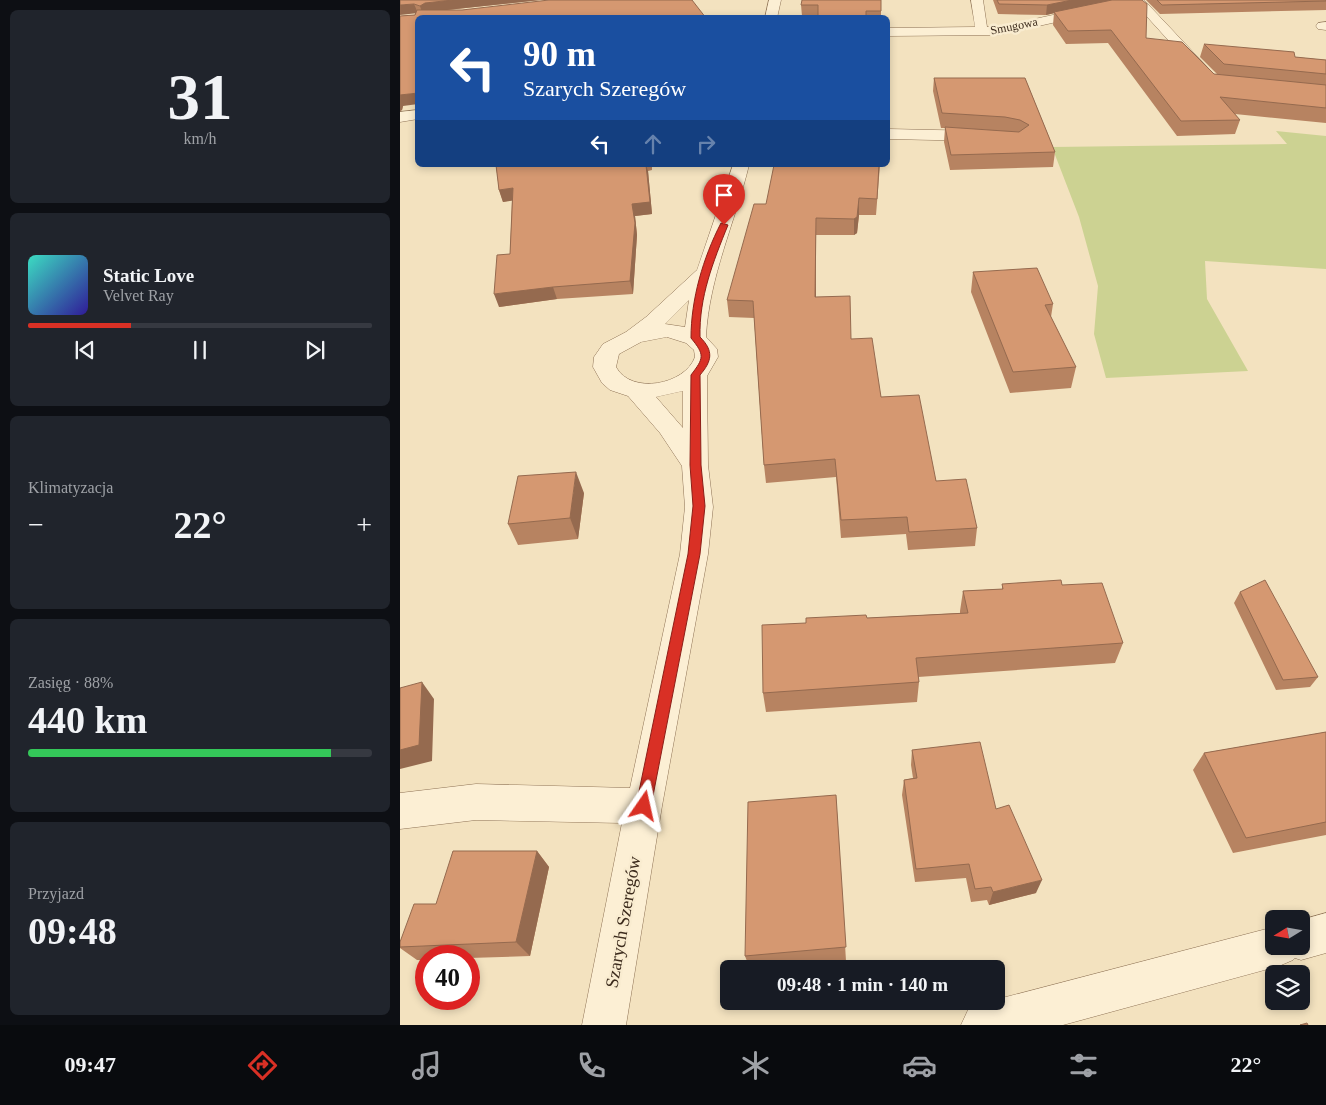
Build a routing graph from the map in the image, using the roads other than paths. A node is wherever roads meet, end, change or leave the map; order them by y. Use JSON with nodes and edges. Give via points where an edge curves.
{"nodes":[{"id":1,"x":775,"y":0,"type":"edge"},
{"id":2,"x":977,"y":0,"type":"edge"},
{"id":3,"x":1136,"y":0,"type":"edge"},
{"id":4,"x":772,"y":15,"type":"edge"},
{"id":5,"x":890,"y":32,"type":"edge"},
{"id":6,"x":982,"y":32,"type":"junction"},
{"id":7,"x":1209,"y":76,"type":"edge"},
{"id":8,"x":415,"y":114,"type":"edge"},
{"id":9,"x":400,"y":117,"type":"edge"},
{"id":10,"x":890,"y":134,"type":"edge"},
{"id":11,"x":998,"y":138,"type":"edge"},
{"id":12,"x":741,"y":167,"type":"edge"},
{"id":13,"x":704,"y":274,"type":"junction"},
{"id":14,"x":634,"y":335,"type":"junction"},
{"id":15,"x":696,"y":338,"type":"junction"},
{"id":16,"x":695,"y":375,"type":"junction"},
{"id":17,"x":636,"y":390,"type":"junction"},
{"id":18,"x":696,"y":465,"type":"junction"},
{"id":19,"x":644,"y":806,"type":"junction"},
{"id":20,"x":400,"y":811,"type":"edge"},
{"id":21,"x":1326,"y":934,"type":"edge"},
{"id":22,"x":1310,"y":938,"type":"edge"},
{"id":23,"x":1265,"y":950,"type":"edge"},
{"id":24,"x":604,"y":1025,"type":"edge"},
{"id":25,"x":983,"y":1025,"type":"edge"}],
"edges":[{"from":1,"to":4,"type":"street"},
{"from":2,"to":6,"type":"street"},
{"from":3,"to":6,"type":"street","name":"Smugowa"},
{"from":3,"to":7,"type":"street"},
{"from":5,"to":6,"type":"street","name":"Smugowa"},
{"from":8,"to":9,"type":"street"},
{"from":10,"to":11,"type":"street"},
{"from":12,"to":13,"type":"street","via":[[734,195]]},
{"from":13,"to":14,"type":"street","via":[[660,317]]},
{"from":13,"to":15,"type":"street","via":[[695,319]]},
{"from":14,"to":15,"type":"street","via":[[667,330]]},
{"from":14,"to":17,"type":"street","via":[[609,352],[605,362],[606,372],[612,380]]},
{"from":15,"to":16,"type":"street","via":[[704,346],[706,356]]},
{"from":16,"to":17,"type":"street","via":[[669,388]]},
{"from":16,"to":18,"type":"street","name":"Szarych Szeregów"},
{"from":17,"to":18,"type":"street","via":[[669,427]]},
{"from":18,"to":19,"type":"street","name":"Szarych Szeregów","via":[[699,506],[694,554]]},
{"from":19,"to":20,"type":"street","via":[[476,802]]},
{"from":19,"to":24,"type":"street","name":"Szarych Szeregów"},
{"from":21,"to":22,"type":"street"},
{"from":23,"to":25,"type":"street"}]}
